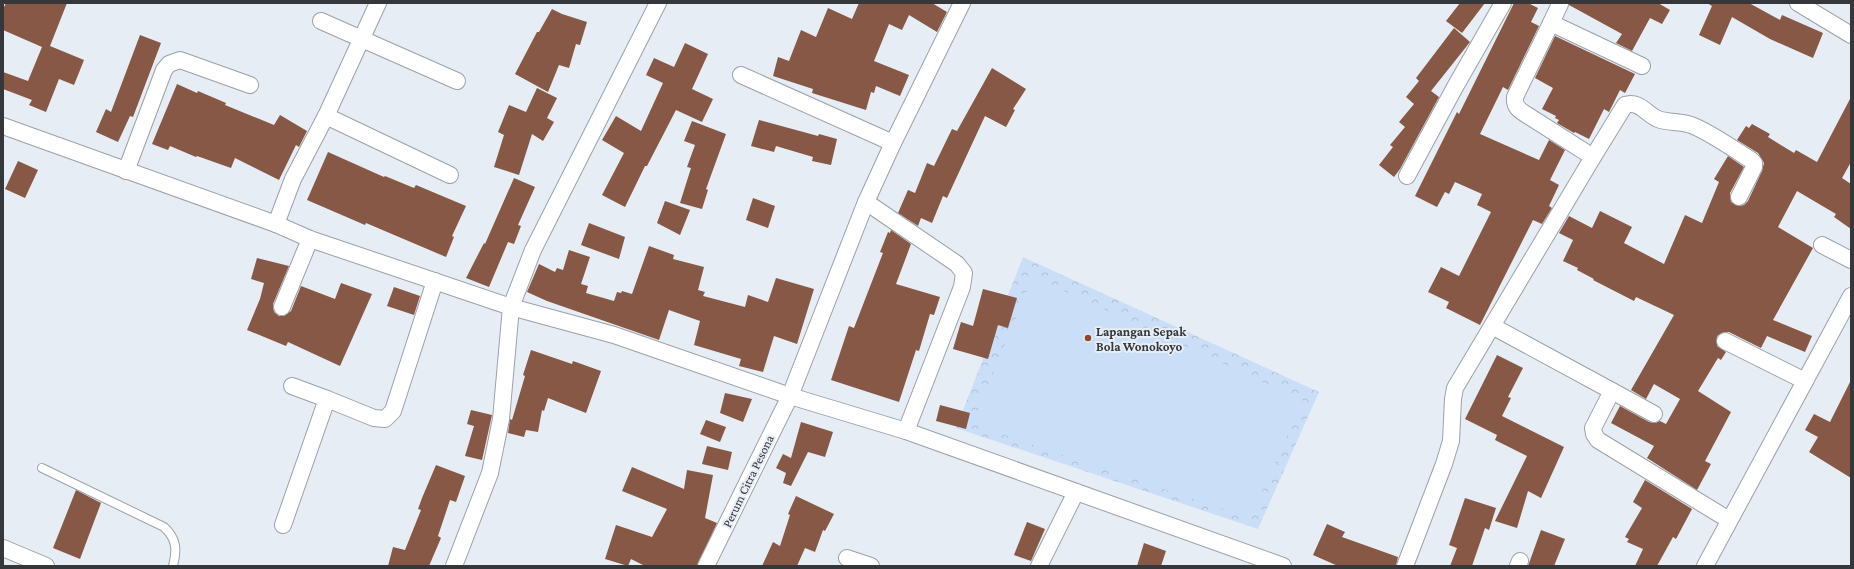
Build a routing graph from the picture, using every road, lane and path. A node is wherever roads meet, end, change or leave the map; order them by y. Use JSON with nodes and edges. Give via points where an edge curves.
{"nodes":[{"id":1,"x":378,"y":3,"type":"edge"},
{"id":2,"x":658,"y":3,"type":"edge"},
{"id":3,"x":962,"y":3,"type":"edge"},
{"id":4,"x":1503,"y":3,"type":"edge"},
{"id":5,"x":1560,"y":3,"type":"edge"},
{"id":6,"x":1798,"y":3,"type":"edge"},
{"id":7,"x":320,"y":22,"type":"dead end"},
{"id":8,"x":1552,"y":24,"type":"junction"},
{"id":9,"x":1851,"y":35,"type":"edge"},
{"id":10,"x":362,"y":40,"type":"junction"},
{"id":11,"x":1642,"y":66,"type":"dead end"},
{"id":12,"x":741,"y":75,"type":"dead end"},
{"id":13,"x":457,"y":81,"type":"dead end"},
{"id":14,"x":250,"y":85,"type":"dead end"},
{"id":15,"x":326,"y":116,"type":"junction"},
{"id":16,"x":3,"y":126,"type":"edge"},
{"id":17,"x":893,"y":143,"type":"junction"},
{"id":18,"x":1596,"y":151,"type":"junction"},
{"id":19,"x":126,"y":171,"type":"junction"},
{"id":20,"x":450,"y":175,"type":"dead end"},
{"id":21,"x":1407,"y":176,"type":"dead end"},
{"id":22,"x":1738,"y":197,"type":"dead end"},
{"id":23,"x":866,"y":202,"type":"junction"},
{"id":24,"x":276,"y":224,"type":"junction"},
{"id":25,"x":310,"y":239,"type":"junction"},
{"id":26,"x":1822,"y":244,"type":"dead end"},
{"id":27,"x":1851,"y":260,"type":"edge"},
{"id":28,"x":435,"y":280,"type":"junction"},
{"id":29,"x":1851,"y":296,"type":"edge"},
{"id":30,"x":511,"y":306,"type":"junction"},
{"id":31,"x":282,"y":307,"type":"dead end"},
{"id":32,"x":1492,"y":326,"type":"junction"},
{"id":33,"x":1725,"y":341,"type":"dead end"},
{"id":34,"x":1805,"y":381,"type":"junction"},
{"id":35,"x":292,"y":386,"type":"dead end"},
{"id":36,"x":1612,"y":391,"type":"junction"},
{"id":37,"x":790,"y":396,"type":"junction"},
{"id":38,"x":327,"y":399,"type":"junction"},
{"id":39,"x":1654,"y":414,"type":"dead end"},
{"id":40,"x":906,"y":431,"type":"junction"},
{"id":41,"x":42,"y":468,"type":"dead end"},
{"id":42,"x":1076,"y":492,"type":"junction"},
{"id":43,"x":1730,"y":520,"type":"junction"},
{"id":44,"x":283,"y":525,"type":"dead end"},
{"id":45,"x":3,"y":548,"type":"edge"},
{"id":46,"x":847,"y":558,"type":"dead end"},
{"id":47,"x":1261,"y":562,"type":"edge"},
{"id":48,"x":46,"y":566,"type":"edge"},
{"id":49,"x":173,"y":566,"type":"edge"},
{"id":50,"x":454,"y":566,"type":"edge"},
{"id":51,"x":706,"y":566,"type":"edge"},
{"id":52,"x":872,"y":566,"type":"edge"},
{"id":53,"x":1039,"y":566,"type":"edge"},
{"id":54,"x":1283,"y":566,"type":"edge"},
{"id":55,"x":1405,"y":566,"type":"edge"},
{"id":56,"x":1705,"y":566,"type":"edge"}],
"edges":[{"from":1,"to":10,"type":"street"},
{"from":2,"to":30,"type":"street","via":[[533,250]]},
{"from":3,"to":17,"type":"street","name":"Perum Citra Pesona"},
{"from":4,"to":21,"type":"street"},
{"from":5,"to":8,"type":"street"},
{"from":6,"to":9,"type":"street"},
{"from":7,"to":10,"type":"street"},
{"from":8,"to":11,"type":"street"},
{"from":8,"to":18,"type":"street","via":[[1515,97],[1517,109]]},
{"from":10,"to":13,"type":"street"},
{"from":10,"to":15,"type":"street"},
{"from":12,"to":17,"type":"street"},
{"from":14,"to":19,"type":"street","via":[[180,60],[170,64],[164,70]]},
{"from":15,"to":20,"type":"street"},
{"from":15,"to":24,"type":"street","via":[[293,179]]},
{"from":16,"to":19,"type":"street"},
{"from":17,"to":23,"type":"street","name":"Perum Citra Pesona"},
{"from":18,"to":22,"type":"street","via":[[1625,106],[1637,104],[1658,119],[1693,126],[1754,163]]},
{"from":18,"to":32,"type":"street"},
{"from":19,"to":24,"type":"street"},
{"from":23,"to":37,"type":"street","name":"Perum Citra Pesona"},
{"from":23,"to":40,"type":"street","via":[[957,264],[964,273],[962,287]]},
{"from":24,"to":25,"type":"street"},
{"from":25,"to":28,"type":"street"},
{"from":25,"to":31,"type":"street"},
{"from":26,"to":27,"type":"street"},
{"from":28,"to":30,"type":"street"},
{"from":28,"to":38,"type":"street","via":[[393,411],[386,419],[374,418]]},
{"from":29,"to":34,"type":"street"},
{"from":30,"to":37,"type":"street","via":[[614,335]]},
{"from":30,"to":50,"type":"street","via":[[501,419],[490,473]]},
{"from":32,"to":36,"type":"street"},
{"from":32,"to":55,"type":"street","via":[[1455,388],[1451,441]]},
{"from":33,"to":34,"type":"street"},
{"from":34,"to":43,"type":"street"},
{"from":35,"to":38,"type":"street"},
{"from":36,"to":39,"type":"street"},
{"from":36,"to":43,"type":"street","via":[[1593,428],[1598,440]]},
{"from":37,"to":40,"type":"street"},
{"from":37,"to":51,"type":"street","name":"Perum Citra Pesona"},
{"from":38,"to":44,"type":"street"},
{"from":40,"to":42,"type":"street"},
{"from":41,"to":49,"type":"lane","via":[[164,527],[173,535],[176,554]]},
{"from":42,"to":47,"type":"street"},
{"from":42,"to":53,"type":"street"},
{"from":43,"to":56,"type":"street"},
{"from":45,"to":48,"type":"street"},
{"from":46,"to":52,"type":"street"},
{"from":47,"to":54,"type":"street"}]}
